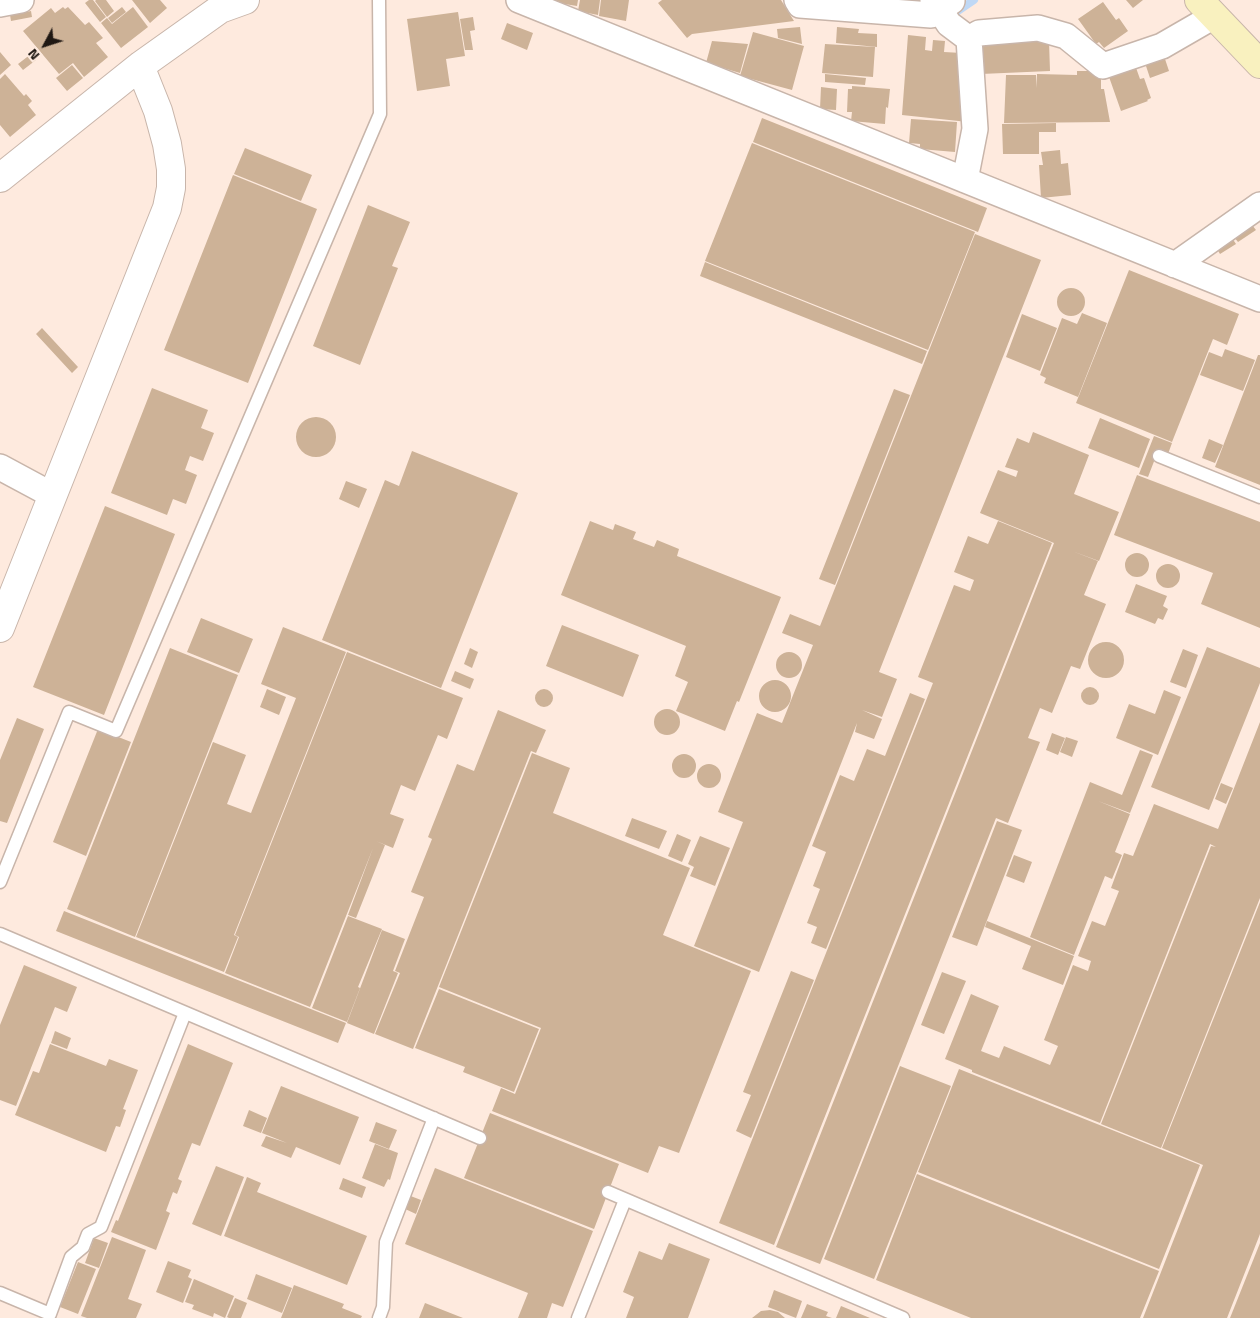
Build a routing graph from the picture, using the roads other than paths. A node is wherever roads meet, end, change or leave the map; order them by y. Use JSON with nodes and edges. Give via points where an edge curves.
{"nodes":[{"id":1,"x":21,"y":0,"type":"edge"},
{"id":2,"x":379,"y":0,"type":"edge"},
{"id":3,"x":519,"y":0,"type":"edge"},
{"id":4,"x":797,"y":0,"type":"edge"},
{"id":5,"x":225,"y":3,"type":"edge"},
{"id":6,"x":942,"y":3,"type":"edge"},
{"id":7,"x":0,"y":4,"type":"edge"},
{"id":8,"x":1207,"y":8,"type":"edge"},
{"id":9,"x":969,"y":39,"type":"junction"},
{"id":10,"x":1260,"y":64,"type":"edge"},
{"id":11,"x":140,"y":66,"type":"junction"},
{"id":12,"x":0,"y":178,"type":"edge"},
{"id":13,"x":965,"y":180,"type":"junction"},
{"id":14,"x":1260,"y":205,"type":"edge"},
{"id":15,"x":1175,"y":265,"type":"junction"},
{"id":16,"x":1260,"y":299,"type":"edge"},
{"id":17,"x":1159,"y":456,"type":"dead end"},
{"id":18,"x":0,"y":467,"type":"edge"},
{"id":19,"x":52,"y":495,"type":"junction"},
{"id":20,"x":1260,"y":497,"type":"edge"},
{"id":21,"x":0,"y":628,"type":"edge"},
{"id":22,"x":1,"y":878,"type":"edge"},
{"id":23,"x":0,"y":934,"type":"edge"},
{"id":24,"x":185,"y":1013,"type":"junction"},
{"id":25,"x":434,"y":1118,"type":"junction"},
{"id":26,"x":480,"y":1138,"type":"dead end"},
{"id":27,"x":608,"y":1192,"type":"dead end"},
{"id":28,"x":625,"y":1200,"type":"junction"},
{"id":29,"x":0,"y":1293,"type":"edge"},
{"id":30,"x":379,"y":1318,"type":"edge"},
{"id":31,"x":578,"y":1318,"type":"edge"},
{"id":32,"x":903,"y":1318,"type":"edge"}],
"edges":[{"from":1,"to":7,"type":"street"},
{"from":2,"to":22,"type":"lane","via":[[380,114],[120,722],[116,731],[69,712]]},
{"from":3,"to":13,"type":"street"},
{"from":4,"to":6,"type":"street","via":[[800,5],[931,15]]},
{"from":5,"to":11,"type":"street"},
{"from":6,"to":9,"type":"street","via":[[948,24]]},
{"from":8,"to":9,"type":"street","via":[[1162,46],[1103,66],[1066,36],[1038,28],[979,33]]},
{"from":8,"to":10,"type":"main road"},
{"from":9,"to":13,"type":"street","via":[[975,129]]},
{"from":11,"to":12,"type":"street"},
{"from":11,"to":19,"type":"street","via":[[158,111],[171,169],[167,208]]},
{"from":13,"to":15,"type":"street"},
{"from":14,"to":15,"type":"street"},
{"from":15,"to":16,"type":"street"},
{"from":17,"to":20,"type":"lane"},
{"from":18,"to":19,"type":"street"},
{"from":19,"to":21,"type":"street"},
{"from":23,"to":24,"type":"lane"},
{"from":24,"to":25,"type":"lane"},
{"from":24,"to":29,"type":"lane","via":[[102,1227],[88,1234],[83,1247],[71,1257],[50,1314]]},
{"from":25,"to":26,"type":"lane"},
{"from":25,"to":30,"type":"lane","via":[[386,1242],[383,1307]]},
{"from":27,"to":28,"type":"lane"},
{"from":28,"to":31,"type":"lane"},
{"from":28,"to":32,"type":"lane"}]}
